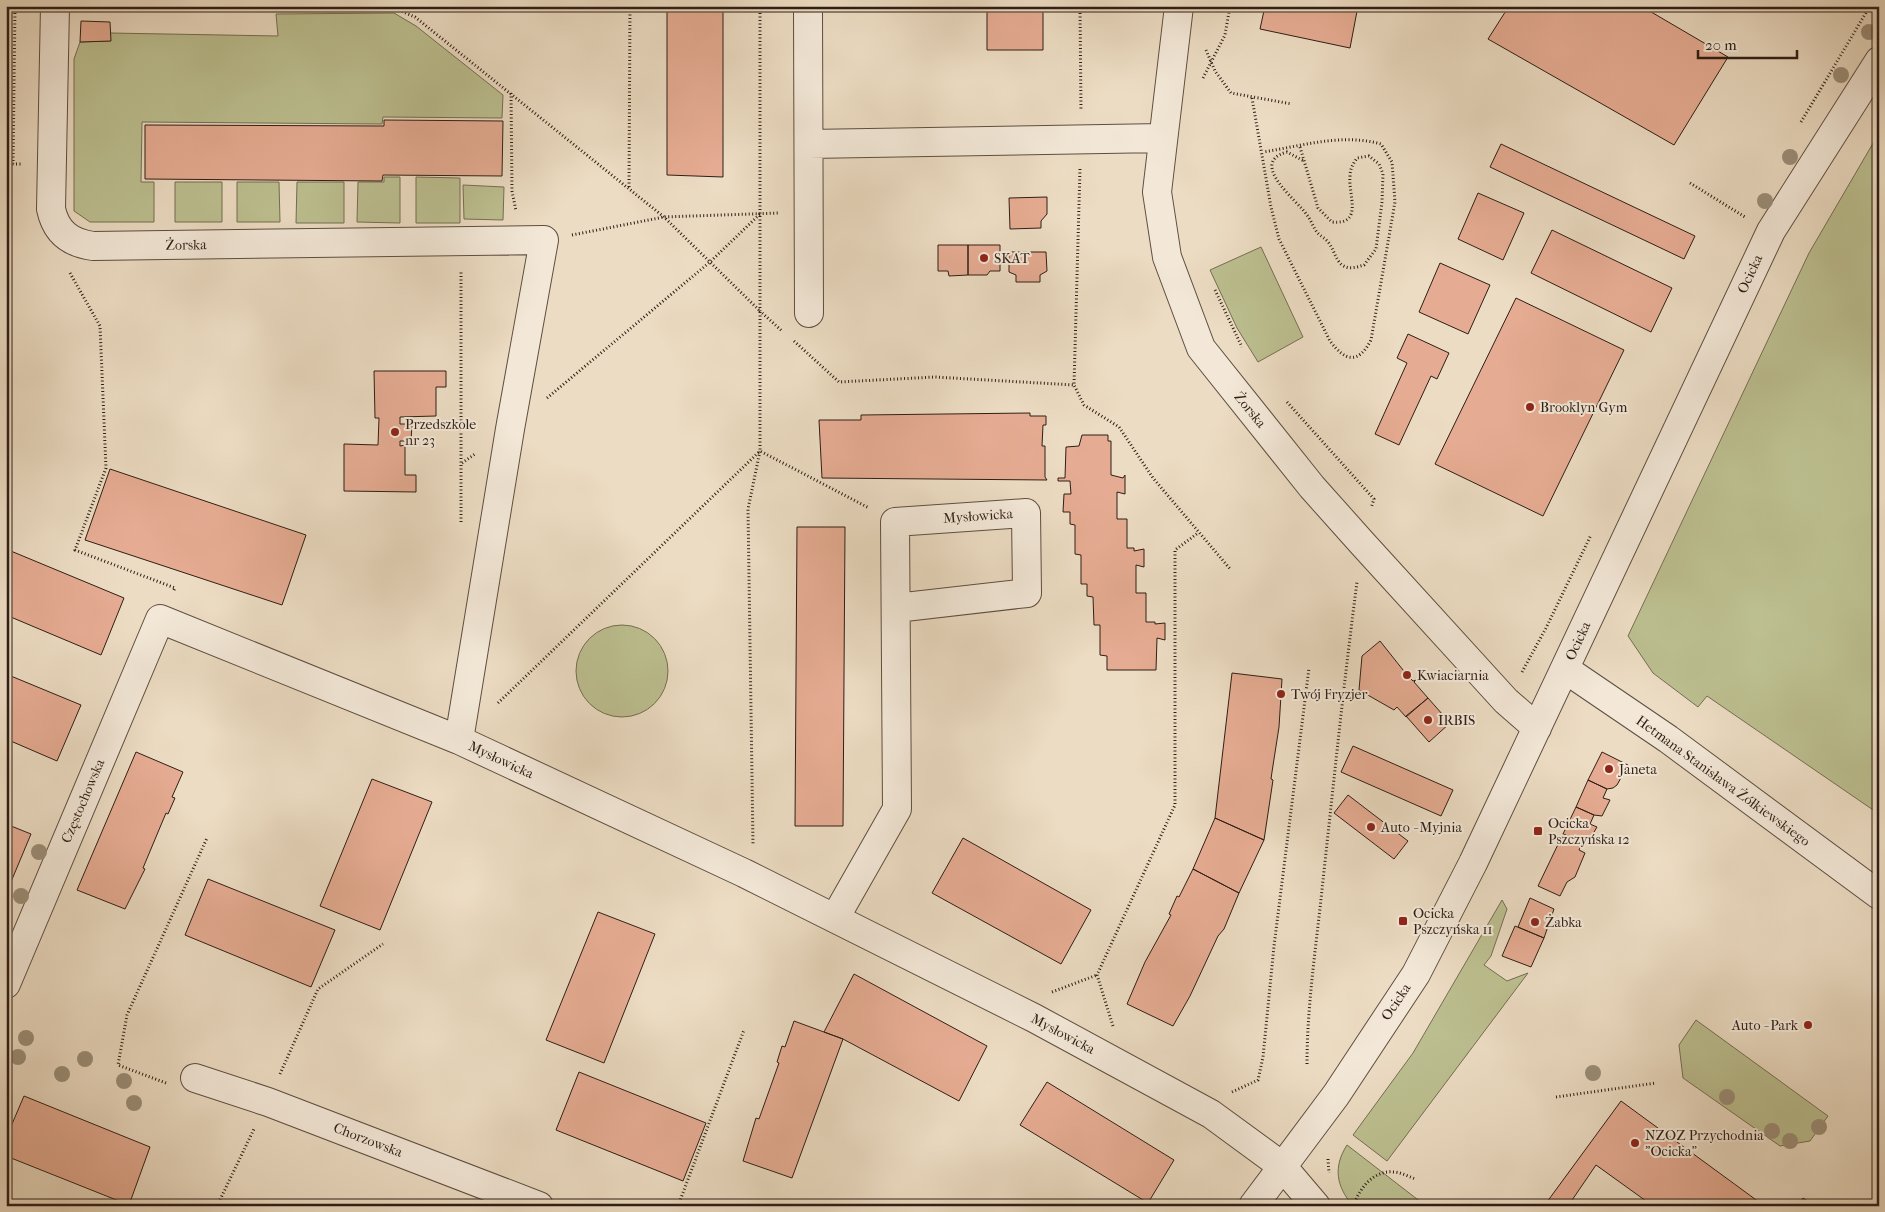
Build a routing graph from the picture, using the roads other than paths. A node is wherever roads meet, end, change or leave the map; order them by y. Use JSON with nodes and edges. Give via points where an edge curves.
{"nodes":[{"id":1,"x":55,"y":6,"type":"edge"},
{"id":2,"x":1179,"y":6,"type":"edge"},
{"id":3,"x":808,"y":10,"type":"dead end"},
{"id":4,"x":1879,"y":61,"type":"edge"},
{"id":5,"x":1162,"y":138,"type":"junction"},
{"id":6,"x":809,"y":144,"type":"junction"},
{"id":7,"x":809,"y":312,"type":"dead end"},
{"id":8,"x":896,"y":608,"type":"junction"},
{"id":9,"x":160,"y":619,"type":"joint"},
{"id":10,"x":1565,"y":668,"type":"junction"},
{"id":11,"x":1538,"y":728,"type":"junction"},
{"id":12,"x":459,"y":740,"type":"junction"},
{"id":13,"x":1879,"y":895,"type":"edge"},
{"id":14,"x":835,"y":918,"type":"junction"},
{"id":15,"x":6,"y":984,"type":"edge"},
{"id":16,"x":195,"y":1078,"type":"road end"},
{"id":17,"x":1282,"y":1166,"type":"junction"},
{"id":18,"x":540,"y":1206,"type":"edge"},
{"id":19,"x":1252,"y":1206,"type":"edge"},
{"id":20,"x":1316,"y":1206,"type":"edge"}],
"edges":[{"from":1,"to":12,"type":"street","name":"Żorska","via":[[51,209],[53,221],[72,241],[93,246],[534,240],[510,429]]},
{"from":2,"to":5,"type":"street","name":"Żorska"},
{"from":3,"to":6,"type":"street"},
{"from":4,"to":10,"type":"street","name":"Ocicka","via":[[1771,231]]},
{"from":5,"to":6,"type":"street"},
{"from":5,"to":11,"type":"street","name":"Żorska","via":[[1157,192],[1167,257],[1201,348],[1312,487],[1506,701]]},
{"from":6,"to":7,"type":"street"},
{"from":8,"to":8,"type":"street","name":"Mysłowicka","via":[[895,522],[1026,513],[1027,593]]},
{"from":8,"to":14,"type":"street","via":[[897,809]]},
{"from":9,"to":12,"type":"street","name":"Mysłowicka"},
{"from":9,"to":15,"type":"street","name":"Częstochowska"},
{"from":10,"to":11,"type":"street","name":"Ocicka"},
{"from":10,"to":13,"type":"street","name":"Hetmana Stanisława Żółkiewskiego","via":[[1668,739]]},
{"from":11,"to":17,"type":"street","name":"Ocicka","via":[[1416,974],[1336,1094]]},
{"from":12,"to":14,"type":"street","name":"Mysłowicka"},
{"from":14,"to":17,"type":"street","name":"Mysłowicka","via":[[1034,1018],[1211,1114]]},
{"from":16,"to":18,"type":"street","name":"Chorzowska","via":[[268,1102]]},
{"from":17,"to":19,"type":"street","name":"Ocicka"},
{"from":17,"to":20,"type":"street","name":"Mysłowicka"}]}
